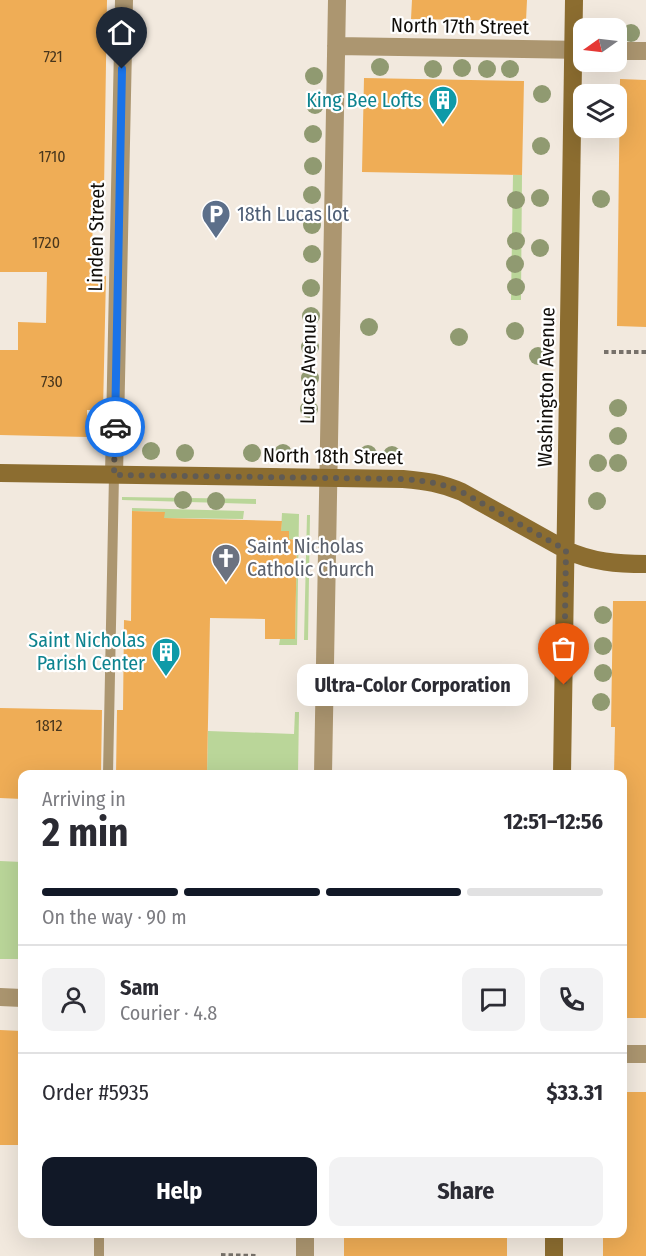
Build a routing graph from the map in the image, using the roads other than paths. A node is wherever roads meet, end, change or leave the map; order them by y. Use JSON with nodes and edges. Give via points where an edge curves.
{"nodes":[{"id":1,"x":124,"y":0,"type":"edge"},
{"id":2,"x":338,"y":0,"type":"edge"},
{"id":3,"x":574,"y":0,"type":"edge"},
{"id":4,"x":576,"y":18,"type":"edge"},
{"id":5,"x":336,"y":46,"type":"junction"},
{"id":6,"x":573,"y":50,"type":"edge"},
{"id":7,"x":627,"y":51,"type":"edge"},
{"id":8,"x":646,"y":51,"type":"edge"},
{"id":9,"x":578,"y":72,"type":"edge"},
{"id":10,"x":0,"y":473,"type":"edge"},
{"id":11,"x":114,"y":475,"type":"junction"},
{"id":12,"x":329,"y":479,"type":"junction"},
{"id":13,"x":566,"y":550,"type":"junction"},
{"id":14,"x":646,"y":564,"type":"edge"},
{"id":15,"x":108,"y":770,"type":"edge"},
{"id":16,"x":323,"y":770,"type":"edge"},
{"id":17,"x":562,"y":770,"type":"edge"},
{"id":18,"x":0,"y":997,"type":"edge"},
{"id":19,"x":18,"y":998,"type":"edge"},
{"id":20,"x":627,"y":1054,"type":"edge"},
{"id":21,"x":646,"y":1054,"type":"edge"},
{"id":22,"x":99,"y":1238,"type":"edge"},
{"id":23,"x":305,"y":1238,"type":"edge"},
{"id":24,"x":554,"y":1238,"type":"edge"},
{"id":25,"x":99,"y":1256,"type":"edge"},
{"id":26,"x":305,"y":1256,"type":"edge"},
{"id":27,"x":554,"y":1256,"type":"edge"}],
"edges":[{"from":1,"to":11,"type":"street","name":"Linden Street"},
{"from":2,"to":5,"type":"street","name":"Lucas Avenue"},
{"from":3,"to":4,"type":"main road","name":"Washington Avenue"},
{"from":5,"to":6,"type":"street","name":"North 17th Street"},
{"from":5,"to":12,"type":"street","name":"Lucas Avenue"},
{"from":7,"to":8,"type":"street"},
{"from":9,"to":13,"type":"main road","name":"Washington Avenue"},
{"from":10,"to":11,"type":"main road","name":"North 18th Street"},
{"from":11,"to":12,"type":"main road","name":"North 18th Street"},
{"from":11,"to":15,"type":"lane"},
{"from":12,"to":13,"type":"main road","name":"North 18th Street","via":[[404,479],[446,485]]},
{"from":12,"to":16,"type":"street","name":"Lucas Avenue"},
{"from":13,"to":14,"type":"main road","name":"North 18th Street","via":[[601,562]]},
{"from":13,"to":17,"type":"main road","name":"Washington Avenue"},
{"from":18,"to":19,"type":"street"},
{"from":20,"to":21,"type":"street"},
{"from":22,"to":25,"type":"lane"},
{"from":23,"to":26,"type":"street"},
{"from":24,"to":27,"type":"main road"}]}
